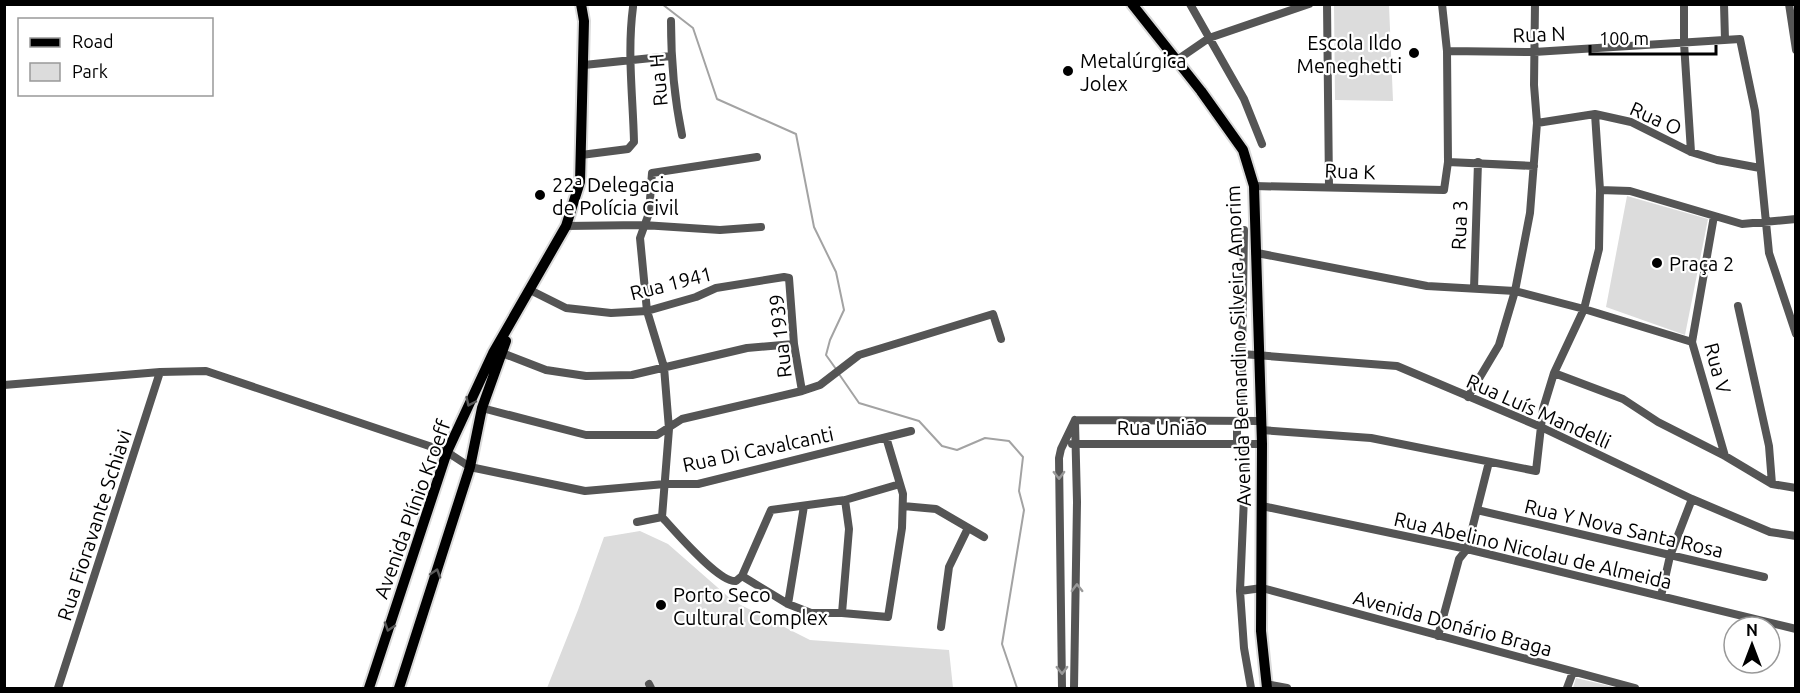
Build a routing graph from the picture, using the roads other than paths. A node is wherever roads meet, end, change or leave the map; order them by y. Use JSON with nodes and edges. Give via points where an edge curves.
{"nodes":[{"id":1,"x":581,"y":4,"type":"edge"},
{"id":2,"x":590,"y":4,"type":"edge"},
{"id":3,"x":1132,"y":4,"type":"edge"},
{"id":4,"x":1190,"y":4,"type":"edge"},
{"id":5,"x":1309,"y":4,"type":"edge"},
{"id":6,"x":1327,"y":4,"type":"edge"},
{"id":7,"x":1442,"y":4,"type":"edge"},
{"id":8,"x":1535,"y":4,"type":"edge"},
{"id":9,"x":1684,"y":4,"type":"edge"},
{"id":10,"x":1724,"y":4,"type":"edge"},
{"id":11,"x":1789,"y":4,"type":"edge"},
{"id":12,"x":633,"y":7,"type":"dead end"},
{"id":13,"x":584,"y":21,"type":"junction"},
{"id":14,"x":671,"y":21,"type":"dead end"},
{"id":15,"x":1209,"y":38,"type":"junction"},
{"id":16,"x":1725,"y":40,"type":"junction"},
{"id":17,"x":1684,"y":43,"type":"junction"},
{"id":18,"x":1796,"y":50,"type":"edge"},
{"id":19,"x":1447,"y":51,"type":"junction"},
{"id":20,"x":1534,"y":52,"type":"junction"},
{"id":21,"x":671,"y":56,"type":"junction"},
{"id":22,"x":629,"y":60,"type":"junction"},
{"id":23,"x":1177,"y":60,"type":"junction"},
{"id":24,"x":584,"y":64,"type":"junction"},
{"id":25,"x":1595,"y":114,"type":"junction"},
{"id":26,"x":1537,"y":123,"type":"junction"},
{"id":27,"x":682,"y":135,"type":"dead end"},
{"id":28,"x":1262,"y":144,"type":"dead end"},
{"id":29,"x":1691,"y":152,"type":"junction"},
{"id":30,"x":581,"y":155,"type":"junction"},
{"id":31,"x":757,"y":157,"type":"dead end"},
{"id":32,"x":1448,"y":162,"type":"junction"},
{"id":33,"x":1478,"y":162,"type":"junction"},
{"id":34,"x":1534,"y":166,"type":"junction"},
{"id":35,"x":1760,"y":168,"type":"junction"},
{"id":36,"x":1254,"y":186,"type":"junction"},
{"id":37,"x":1329,"y":187,"type":"junction"},
{"id":38,"x":1600,"y":190,"type":"junction"},
{"id":39,"x":1714,"y":216,"type":"junction"},
{"id":40,"x":1796,"y":219,"type":"edge"},
{"id":41,"x":1766,"y":223,"type":"junction"},
{"id":42,"x":644,"y":225,"type":"junction"},
{"id":43,"x":566,"y":226,"type":"junction"},
{"id":44,"x":761,"y":227,"type":"dead end"},
{"id":45,"x":1244,"y":230,"type":"dead end"},
{"id":46,"x":1257,"y":253,"type":"junction"},
{"id":47,"x":789,"y":278,"type":"joint"},
{"id":48,"x":1474,"y":289,"type":"junction"},
{"id":49,"x":530,"y":290,"type":"junction"},
{"id":50,"x":1515,"y":291,"type":"junction"},
{"id":51,"x":1738,"y":306,"type":"dead end"},
{"id":52,"x":1584,"y":309,"type":"junction"},
{"id":53,"x":647,"y":311,"type":"junction"},
{"id":54,"x":515,"y":313,"type":"junction"},
{"id":55,"x":1796,"y":334,"type":"edge"},
{"id":56,"x":1001,"y":339,"type":"dead end"},
{"id":57,"x":1692,"y":342,"type":"junction"},
{"id":58,"x":794,"y":344,"type":"junction"},
{"id":59,"x":502,"y":353,"type":"junction"},
{"id":60,"x":1242,"y":354,"type":"junction"},
{"id":61,"x":1259,"y":355,"type":"junction"},
{"id":62,"x":664,"y":367,"type":"junction"},
{"id":63,"x":160,"y":372,"type":"junction"},
{"id":64,"x":1554,"y":373,"type":"junction"},
{"id":65,"x":4,"y":385,"type":"edge"},
{"id":66,"x":802,"y":391,"type":"junction"},
{"id":67,"x":1468,"y":397,"type":"junction"},
{"id":68,"x":482,"y":408,"type":"junction"},
{"id":69,"x":1075,"y":420,"type":"junction"},
{"id":70,"x":1239,"y":421,"type":"junction"},
{"id":71,"x":1261,"y":425,"type":"junction"},
{"id":72,"x":1541,"y":427,"type":"junction"},
{"id":73,"x":669,"y":429,"type":"junction"},
{"id":74,"x":910,"y":431,"type":"dead end"},
{"id":75,"x":886,"y":437,"type":"junction"},
{"id":76,"x":1063,"y":444,"type":"junction"},
{"id":77,"x":1076,"y":444,"type":"junction"},
{"id":78,"x":1240,"y":444,"type":"junction"},
{"id":79,"x":1262,"y":444,"type":"junction"},
{"id":80,"x":447,"y":452,"type":"junction"},
{"id":81,"x":1725,"y":456,"type":"junction"},
{"id":82,"x":1489,"y":462,"type":"junction"},
{"id":83,"x":470,"y":467,"type":"junction"},
{"id":84,"x":665,"y":484,"type":"junction"},
{"id":85,"x":900,"y":484,"type":"junction"},
{"id":86,"x":1772,"y":484,"type":"junction"},
{"id":87,"x":1796,"y":488,"type":"edge"},
{"id":88,"x":1692,"y":499,"type":"junction"},
{"id":89,"x":845,"y":500,"type":"junction"},
{"id":90,"x":804,"y":506,"type":"junction"},
{"id":91,"x":903,"y":506,"type":"junction"},
{"id":92,"x":1262,"y":506,"type":"junction"},
{"id":93,"x":1477,"y":510,"type":"junction"},
{"id":94,"x":662,"y":517,"type":"junction"},
{"id":95,"x":638,"y":522,"type":"dead end"},
{"id":96,"x":968,"y":528,"type":"junction"},
{"id":97,"x":1796,"y":536,"type":"edge"},
{"id":98,"x":984,"y":537,"type":"dead end"},
{"id":99,"x":1467,"y":549,"type":"junction"},
{"id":100,"x":1670,"y":556,"type":"junction"},
{"id":101,"x":1764,"y":577,"type":"dead end"},
{"id":102,"x":739,"y":579,"type":"junction"},
{"id":103,"x":1262,"y":588,"type":"junction"},
{"id":104,"x":1240,"y":591,"type":"junction"},
{"id":105,"x":1661,"y":596,"type":"junction"},
{"id":106,"x":788,"y":604,"type":"junction"},
{"id":107,"x":842,"y":613,"type":"junction"},
{"id":108,"x":941,"y":627,"type":"dead end"},
{"id":109,"x":1796,"y":629,"type":"edge"},
{"id":110,"x":1438,"y":636,"type":"junction"},
{"id":111,"x":1573,"y":672,"type":"junction"},
{"id":112,"x":1267,"y":686,"type":"edge"},
{"id":113,"x":58,"y":688,"type":"edge"},
{"id":114,"x":369,"y":688,"type":"edge"},
{"id":115,"x":399,"y":688,"type":"edge"},
{"id":116,"x":1062,"y":688,"type":"edge"},
{"id":117,"x":1074,"y":688,"type":"edge"},
{"id":118,"x":1251,"y":688,"type":"edge"},
{"id":119,"x":1287,"y":688,"type":"edge"},
{"id":120,"x":1568,"y":688,"type":"edge"},
{"id":121,"x":1635,"y":688,"type":"edge"}],
"edges":[{"from":1,"to":13,"type":"main road","name":"Avenida Plínio Kroeff"},
{"from":2,"to":13,"type":"main road","name":"Avenida Plínio Kroeff"},
{"from":3,"to":23,"type":"main road","name":"Avenida Bernardino Silveira Amorim"},
{"from":4,"to":15,"type":"street"},
{"from":5,"to":15,"type":"street"},
{"from":6,"to":37,"type":"street"},
{"from":7,"to":19,"type":"street"},
{"from":8,"to":20,"type":"street"},
{"from":9,"to":17,"type":"street"},
{"from":10,"to":16,"type":"street"},
{"from":11,"to":18,"type":"street"},
{"from":12,"to":22,"type":"street"},
{"from":13,"to":24,"type":"main road","name":"Avenida Plínio Kroeff"},
{"from":14,"to":21,"type":"street","name":"Rua H"},
{"from":15,"to":23,"type":"street"},
{"from":15,"to":28,"type":"street","via":[[1244,99]]},
{"from":16,"to":17,"type":"street","name":"Rua N"},
{"from":16,"to":35,"type":"street","name":"Rua N","via":[[1740,39],[1755,111]]},
{"from":17,"to":20,"type":"street","name":"Rua N"},
{"from":17,"to":29,"type":"street"},
{"from":19,"to":20,"type":"street","name":"Rua N"},
{"from":19,"to":32,"type":"street"},
{"from":20,"to":26,"type":"street"},
{"from":21,"to":22,"type":"street"},
{"from":21,"to":27,"type":"street","name":"Rua H"},
{"from":22,"to":24,"type":"street"},
{"from":22,"to":30,"type":"street","via":[[634,142],[628,149]]},
{"from":23,"to":36,"type":"main road","name":"Avenida Bernardino Silveira Amorim","via":[[1243,150]]},
{"from":24,"to":30,"type":"main road","name":"Avenida Plínio Kroeff"},
{"from":25,"to":26,"type":"street","name":"Rua O"},
{"from":25,"to":29,"type":"street","name":"Rua O","via":[[1631,122]]},
{"from":25,"to":38,"type":"street"},
{"from":26,"to":34,"type":"street"},
{"from":29,"to":35,"type":"street","name":"Rua O"},
{"from":30,"to":43,"type":"main road","name":"Avenida Plínio Kroeff","via":[[580,182]]},
{"from":31,"to":42,"type":"street","via":[[652,173],[649,213]]},
{"from":32,"to":33,"type":"street"},
{"from":32,"to":37,"type":"street","name":"Rua K","via":[[1444,190]]},
{"from":33,"to":34,"type":"street"},
{"from":33,"to":48,"type":"street","name":"Rua 3"},
{"from":34,"to":50,"type":"street","via":[[1530,213]]},
{"from":35,"to":41,"type":"street"},
{"from":36,"to":37,"type":"street","name":"Rua K"},
{"from":36,"to":46,"type":"main road","name":"Avenida Bernardino Silveira Amorim"},
{"from":38,"to":39,"type":"street","via":[[1630,191]]},
{"from":38,"to":52,"type":"street","via":[[1599,249]]},
{"from":39,"to":41,"type":"street","via":[[1742,224]]},
{"from":39,"to":57,"type":"street","name":"Rua V"},
{"from":40,"to":41,"type":"street"},
{"from":41,"to":55,"type":"street","via":[[1769,253]]},
{"from":42,"to":43,"type":"street"},
{"from":42,"to":44,"type":"street","via":[[720,230]]},
{"from":42,"to":53,"type":"street","via":[[640,238]]},
{"from":43,"to":49,"type":"main road","name":"Avenida Plínio Kroeff"},
{"from":45,"to":60,"type":"street"},
{"from":46,"to":48,"type":"street","via":[[1427,286]]},
{"from":46,"to":61,"type":"main road","name":"Avenida Bernardino Silveira Amorim"},
{"from":47,"to":53,"type":"street","name":"Rua 1941","via":[[716,288]]},
{"from":47,"to":58,"type":"street","name":"Rua 1939"},
{"from":48,"to":50,"type":"street"},
{"from":49,"to":53,"type":"street","name":"Rua 1941","via":[[566,308],[611,313]]},
{"from":49,"to":54,"type":"main road","name":"Avenida Plínio Kroeff"},
{"from":50,"to":52,"type":"street"},
{"from":50,"to":67,"type":"street","via":[[1499,345]]},
{"from":51,"to":86,"type":"street","via":[[1769,446]]},
{"from":52,"to":57,"type":"street"},
{"from":52,"to":64,"type":"street"},
{"from":53,"to":62,"type":"street"},
{"from":54,"to":59,"type":"main road","name":"Avenida Plínio Kroeff"},
{"from":54,"to":80,"type":"main road","name":"Avenida Plínio Kroeff","one_way":true},
{"from":56,"to":66,"type":"street","via":[[993,314],[859,355],[820,385]]},
{"from":57,"to":81,"type":"street","name":"Rua V"},
{"from":58,"to":62,"type":"street","via":[[747,348]]},
{"from":58,"to":66,"type":"street","name":"Rua 1939"},
{"from":59,"to":62,"type":"street","via":[[546,370],[586,376],[632,375]]},
{"from":59,"to":68,"type":"main road","name":"Avenida Plínio Kroeff"},
{"from":60,"to":61,"type":"street","name":"Rua Luís Mandelli"},
{"from":60,"to":70,"type":"street"},
{"from":61,"to":67,"type":"street","name":"Rua Luís Mandelli","via":[[1392,365]]},
{"from":61,"to":71,"type":"main road","name":"Avenida Bernardino Silveira Amorim"},
{"from":62,"to":73,"type":"street"},
{"from":63,"to":65,"type":"street"},
{"from":63,"to":80,"type":"street","via":[[206,371]]},
{"from":63,"to":113,"type":"street","name":"Rua Fioravante Schiavi"},
{"from":64,"to":72,"type":"street"},
{"from":64,"to":81,"type":"street","via":[[1623,399],[1658,422]]},
{"from":66,"to":73,"type":"street","via":[[682,419]]},
{"from":67,"to":72,"type":"street","name":"Rua Luís Mandelli"},
{"from":68,"to":73,"type":"street","via":[[586,435],[657,435]]},
{"from":68,"to":83,"type":"main road","name":"Avenida Plínio Kroeff"},
{"from":69,"to":70,"type":"street","name":"Rua União"},
{"from":69,"to":76,"type":"street"},
{"from":69,"to":77,"type":"street"},
{"from":70,"to":71,"type":"street","name":"Rua União"},
{"from":70,"to":78,"type":"street"},
{"from":71,"to":79,"type":"main road","name":"Avenida Bernardino Silveira Amorim"},
{"from":71,"to":82,"type":"street","name":"Rua União","via":[[1371,438]]},
{"from":72,"to":82,"type":"street","name":"Rua União","via":[[1536,471]]},
{"from":72,"to":88,"type":"street","name":"Rua Luís Mandelli"},
{"from":73,"to":84,"type":"street"},
{"from":74,"to":75,"type":"street","name":"Rua Di Cavalcanti"},
{"from":75,"to":84,"type":"street","name":"Rua Di Cavalcanti","via":[[698,484]]},
{"from":75,"to":85,"type":"street"},
{"from":76,"to":77,"type":"street","name":"Rua União"},
{"from":76,"to":116,"type":"street","one_way":true,"via":[[1059,458]]},
{"from":77,"to":78,"type":"street","name":"Rua União"},
{"from":117,"to":77,"type":"street","one_way":true},
{"from":78,"to":79,"type":"street","name":"Rua União"},
{"from":78,"to":104,"type":"street","via":[[1245,474]]},
{"from":79,"to":92,"type":"main road","name":"Avenida Bernardino Silveira Amorim"},
{"from":80,"to":83,"type":"street"},
{"from":80,"to":114,"type":"main road","name":"Avenida Plínio Kroeff","one_way":true},
{"from":81,"to":86,"type":"street"},
{"from":82,"to":93,"type":"street"},
{"from":83,"to":84,"type":"street","name":"Rua Di Cavalcanti","via":[[585,491]]},
{"from":115,"to":83,"type":"main road","name":"Avenida Plínio Kroeff","one_way":true},
{"from":84,"to":94,"type":"street"},
{"from":85,"to":89,"type":"street"},
{"from":85,"to":91,"type":"street"},
{"from":86,"to":87,"type":"street"},
{"from":88,"to":97,"type":"street","name":"Rua Luís Mandelli","via":[[1770,532]]},
{"from":88,"to":100,"type":"street"},
{"from":89,"to":90,"type":"street"},
{"from":89,"to":107,"type":"street","via":[[849,530]]},
{"from":90,"to":102,"type":"street","via":[[771,510]]},
{"from":90,"to":106,"type":"street"},
{"from":91,"to":96,"type":"street","via":[[936,509]]},
{"from":91,"to":107,"type":"street","via":[[888,617]]},
{"from":92,"to":99,"type":"street","name":"Rua Abelino Nicolau de Almeida"},
{"from":92,"to":103,"type":"main road","name":"Avenida Bernardino Silveira Amorim"},
{"from":93,"to":99,"type":"street"},
{"from":93,"to":100,"type":"street","name":"Rua Y Nova Santa Rosa"},
{"from":94,"to":95,"type":"street"},
{"from":94,"to":102,"type":"street","via":[[727,581]]},
{"from":96,"to":98,"type":"street"},
{"from":96,"to":108,"type":"street","via":[[949,567]]},
{"from":99,"to":105,"type":"street","name":"Rua Abelino Nicolau de Almeida"},
{"from":99,"to":110,"type":"street","via":[[1459,559]]},
{"from":100,"to":101,"type":"street","name":"Rua Y Nova Santa Rosa"},
{"from":100,"to":105,"type":"street"},
{"from":102,"to":106,"type":"street"},
{"from":103,"to":104,"type":"street"},
{"from":103,"to":110,"type":"street","name":"Avenida Donário Braga"},
{"from":103,"to":112,"type":"main road","name":"Avenida Bernardino Silveira Amorim","via":[[1261,631]]},
{"from":104,"to":118,"type":"street"},
{"from":105,"to":109,"type":"street","name":"Rua Abelino Nicolau de Almeida"},
{"from":106,"to":107,"type":"street","via":[[811,613]]},
{"from":110,"to":111,"type":"street","name":"Avenida Donário Braga"},
{"from":111,"to":120,"type":"street"},
{"from":111,"to":121,"type":"street","name":"Avenida Donário Braga"},
{"from":112,"to":119,"type":"street"}]}
